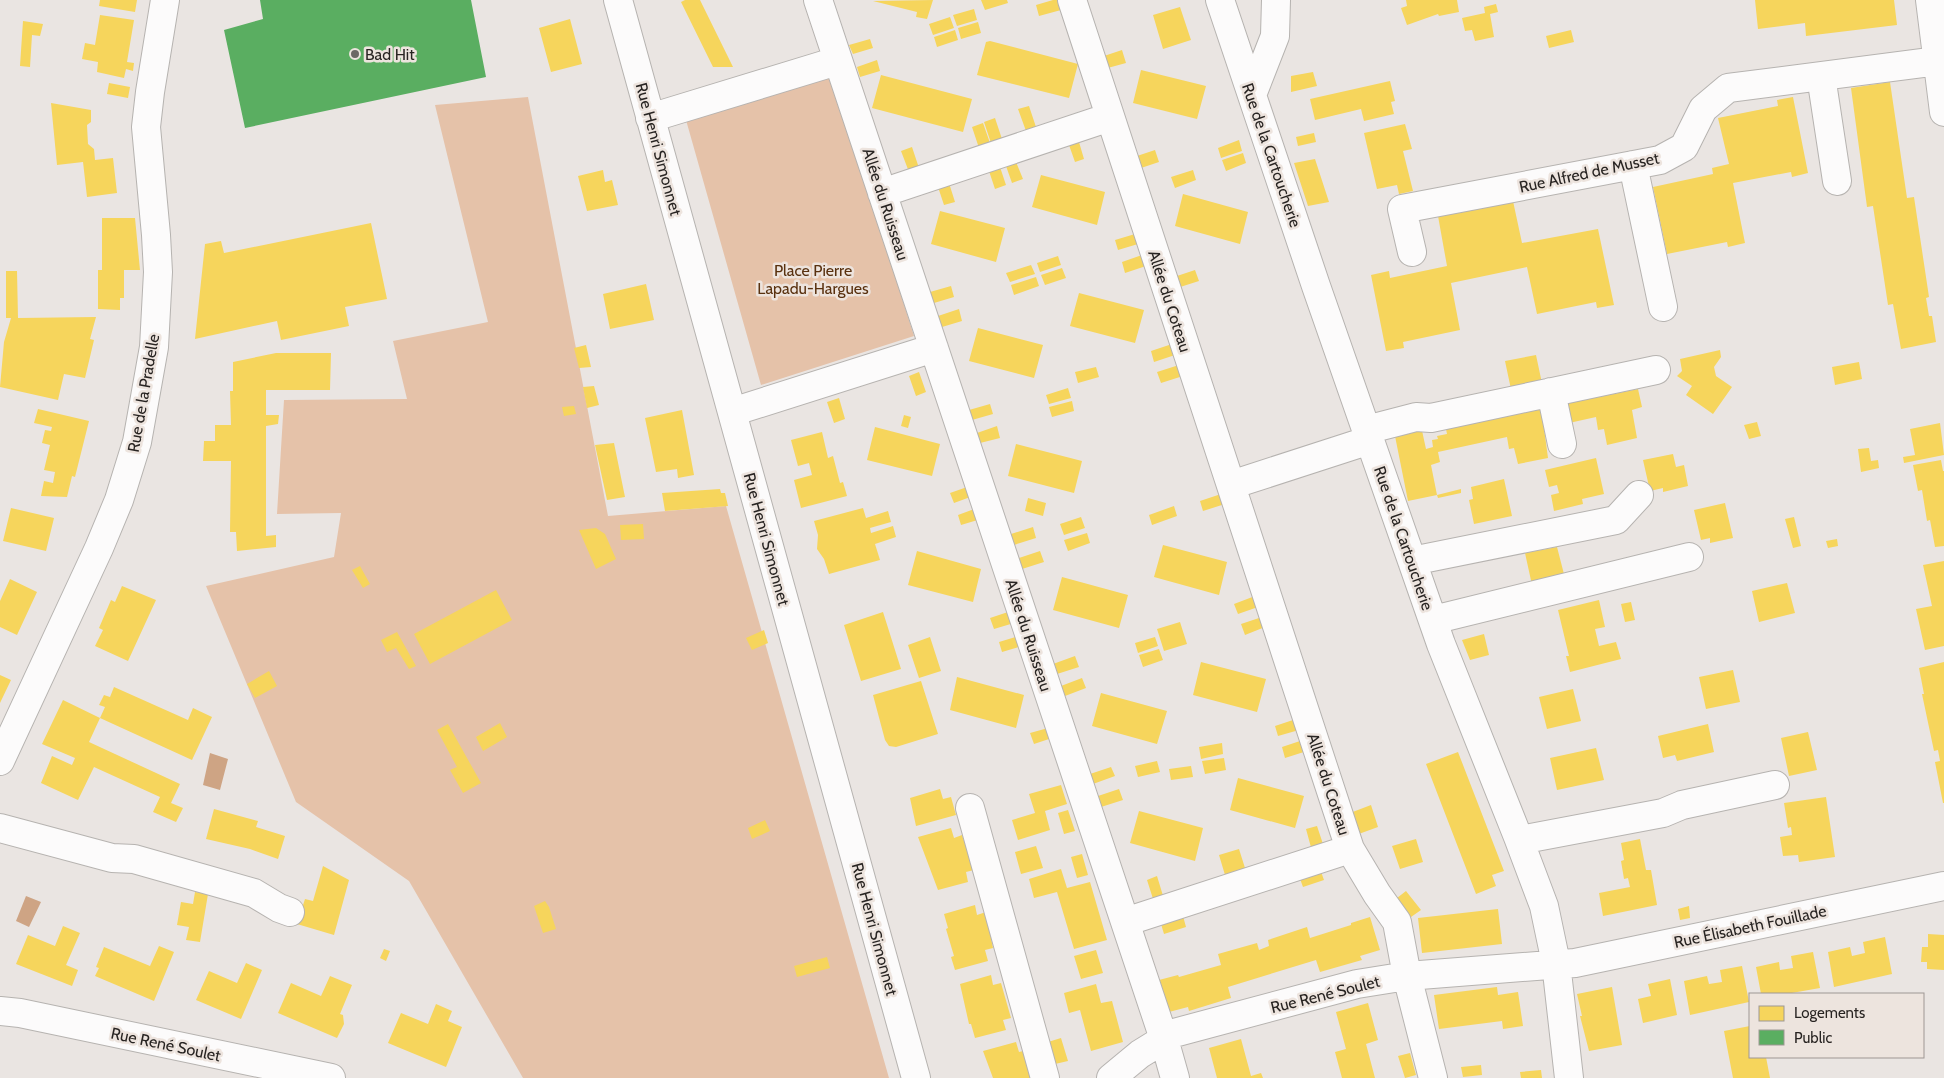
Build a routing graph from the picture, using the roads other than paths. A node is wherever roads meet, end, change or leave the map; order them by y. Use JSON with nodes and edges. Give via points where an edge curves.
{"nodes":[{"id":1,"x":165,"y":0,"type":"edge"},
{"id":2,"x":618,"y":0,"type":"edge"},
{"id":3,"x":818,"y":0,"type":"edge"},
{"id":4,"x":1072,"y":0,"type":"edge"},
{"id":5,"x":1220,"y":0,"type":"edge"},
{"id":6,"x":1276,"y":0,"type":"edge"},
{"id":7,"x":1930,"y":0,"type":"edge"},
{"id":8,"x":838,"y":60,"type":"junction"},
{"id":9,"x":1938,"y":61,"type":"junction"},
{"id":10,"x":1821,"y":76,"type":"junction"},
{"id":11,"x":1252,"y":95,"type":"junction"},
{"id":12,"x":1944,"y":112,"type":"edge"},
{"id":13,"x":1110,"y":117,"type":"junction"},
{"id":14,"x":650,"y":118,"type":"junction"},
{"id":15,"x":1633,"y":165,"type":"junction"},
{"id":16,"x":1837,"y":181,"type":"dead end"},
{"id":17,"x":882,"y":193,"type":"junction"},
{"id":18,"x":1412,"y":252,"type":"dead end"},
{"id":19,"x":1663,"y":307,"type":"dead end"},
{"id":20,"x":934,"y":348,"type":"junction"},
{"id":21,"x":1656,"y":370,"type":"dead end"},
{"id":22,"x":1551,"y":392,"type":"junction"},
{"id":23,"x":732,"y":412,"type":"junction"},
{"id":24,"x":1368,"y":435,"type":"junction"},
{"id":25,"x":1562,"y":444,"type":"dead end"},
{"id":26,"x":1231,"y":486,"type":"junction"},
{"id":27,"x":1639,"y":495,"type":"dead end"},
{"id":28,"x":1689,"y":557,"type":"dead end"},
{"id":29,"x":1412,"y":561,"type":"junction"},
{"id":30,"x":1432,"y":620,"type":"junction"},
{"id":31,"x":0,"y":761,"type":"edge"},
{"id":32,"x":1775,"y":785,"type":"dead end"},
{"id":33,"x":970,"y":808,"type":"dead end"},
{"id":34,"x":0,"y":828,"type":"edge"},
{"id":35,"x":1520,"y":840,"type":"junction"},
{"id":36,"x":1350,"y":849,"type":"junction"},
{"id":37,"x":1944,"y":886,"type":"edge"},
{"id":38,"x":290,"y":912,"type":"dead end"},
{"id":39,"x":1125,"y":922,"type":"junction"},
{"id":40,"x":1556,"y":963,"type":"junction"},
{"id":41,"x":1407,"y":976,"type":"junction"},
{"id":42,"x":0,"y":1011,"type":"edge"},
{"id":43,"x":1164,"y":1040,"type":"junction"},
{"id":44,"x":275,"y":1072,"type":"edge"},
{"id":45,"x":331,"y":1078,"type":"edge"},
{"id":46,"x":916,"y":1078,"type":"edge"},
{"id":47,"x":1045,"y":1078,"type":"edge"},
{"id":48,"x":1111,"y":1078,"type":"edge"},
{"id":49,"x":1175,"y":1078,"type":"edge"},
{"id":50,"x":1433,"y":1078,"type":"edge"},
{"id":51,"x":1569,"y":1078,"type":"edge"}],
"edges":[{"from":1,"to":31,"type":"street","name":"Rue de la Pradelle","via":[[146,127],[158,272],[154,347],[137,442],[103,540]]},
{"from":2,"to":14,"type":"street","name":"Rue Henri Simonnet"},
{"from":3,"to":8,"type":"street","name":"Allée du Ruisseau"},
{"from":4,"to":13,"type":"street","name":"Allée du Coteau"},
{"from":5,"to":11,"type":"street","name":"Rue de la Cartoucherie"},
{"from":6,"to":11,"type":"street","via":[[1275,36]]},
{"from":7,"to":9,"type":"street"},
{"from":8,"to":14,"type":"street"},
{"from":8,"to":17,"type":"street","name":"Allée du Ruisseau"},
{"from":9,"to":10,"type":"street","name":"Rue Alfred de Musset"},
{"from":9,"to":12,"type":"street"},
{"from":10,"to":15,"type":"street","name":"Rue Alfred de Musset","via":[[1728,88],[1703,109],[1684,147],[1660,160]]},
{"from":10,"to":16,"type":"street"},
{"from":11,"to":24,"type":"street","name":"Rue de la Cartoucherie"},
{"from":13,"to":17,"type":"street"},
{"from":13,"to":26,"type":"street","name":"Allée du Coteau"},
{"from":14,"to":23,"type":"street","name":"Rue Henri Simonnet"},
{"from":15,"to":18,"type":"street","name":"Rue Alfred de Musset","via":[[1402,208]]},
{"from":15,"to":19,"type":"street"},
{"from":17,"to":20,"type":"street","name":"Allée du Ruisseau"},
{"from":20,"to":23,"type":"street"},
{"from":20,"to":39,"type":"street","name":"Allée du Ruisseau"},
{"from":21,"to":22,"type":"street"},
{"from":22,"to":24,"type":"street","via":[[1431,418],[1416,417]]},
{"from":22,"to":25,"type":"street"},
{"from":23,"to":46,"type":"street","name":"Rue Henri Simonnet"},
{"from":24,"to":26,"type":"street"},
{"from":24,"to":29,"type":"street","name":"Rue de la Cartoucherie"},
{"from":26,"to":36,"type":"street","name":"Allée du Coteau"},
{"from":27,"to":29,"type":"street","via":[[1616,520]]},
{"from":28,"to":30,"type":"street"},
{"from":29,"to":30,"type":"street","name":"Rue de la Cartoucherie"},
{"from":30,"to":35,"type":"street","name":"Rue de la Cartoucherie"},
{"from":32,"to":35,"type":"street","via":[[1663,812]]},
{"from":33,"to":47,"type":"street"},
{"from":34,"to":38,"type":"street","via":[[112,858],[134,859],[254,893]]},
{"from":35,"to":40,"type":"street","name":"Rue de la Cartoucherie","via":[[1544,906]]},
{"from":36,"to":39,"type":"street"},
{"from":36,"to":41,"type":"street","name":"Allée du Coteau","via":[[1397,922]]},
{"from":37,"to":40,"type":"street","name":"Rue Élisabeth Fouillade","via":[[1575,963]]},
{"from":39,"to":43,"type":"street","name":"Allée du Ruisseau"},
{"from":40,"to":41,"type":"street","name":"Rue René Soulet"},
{"from":40,"to":51,"type":"street","name":"Rue de la Cartoucherie"},
{"from":41,"to":43,"type":"street","name":"Rue René Soulet","via":[[1358,984],[1174,1033]]},
{"from":41,"to":50,"type":"street","name":"Allée du Coteau"},
{"from":42,"to":44,"type":"street","name":"Rue René Soulet"},
{"from":43,"to":48,"type":"street","name":"Rue René Soulet","via":[[1140,1054]]},
{"from":43,"to":49,"type":"street","name":"Allée du Ruisseau"},
{"from":44,"to":45,"type":"street","name":"Rue René Soulet"}]}
